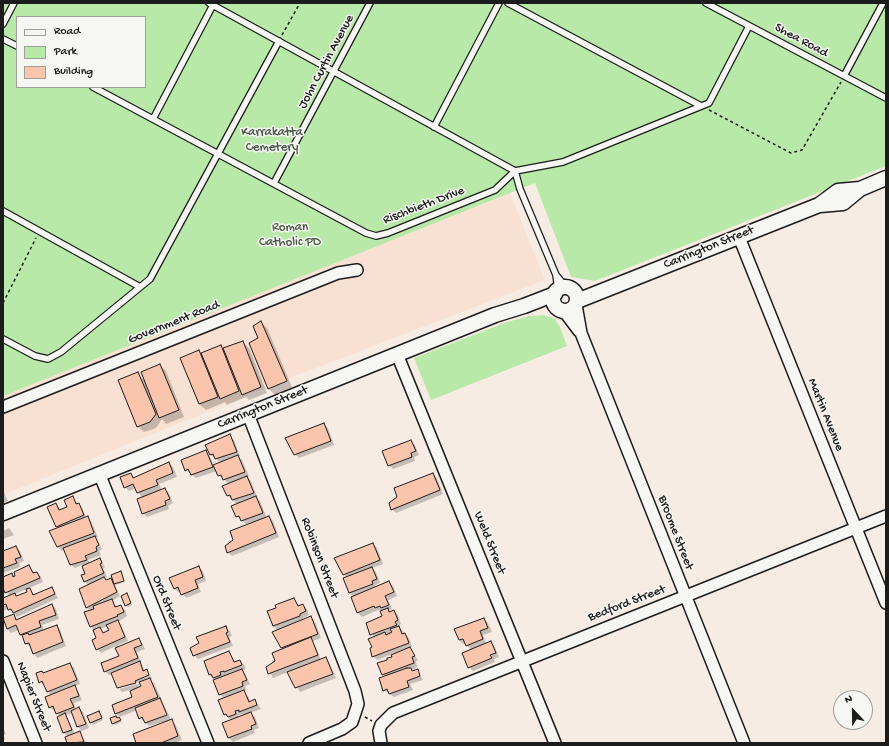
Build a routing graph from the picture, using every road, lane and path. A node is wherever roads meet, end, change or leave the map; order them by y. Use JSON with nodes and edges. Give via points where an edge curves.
{"nodes":[{"id":1,"x":14,"y":3,"type":"edge"},
{"id":2,"x":300,"y":3,"type":"edge"},
{"id":3,"x":370,"y":3,"type":"edge"},
{"id":4,"x":499,"y":3,"type":"edge"},
{"id":5,"x":508,"y":3,"type":"edge"},
{"id":6,"x":706,"y":3,"type":"edge"},
{"id":7,"x":883,"y":3,"type":"edge"},
{"id":8,"x":211,"y":4,"type":"edge"},
{"id":9,"x":3,"y":24,"type":"edge"},
{"id":10,"x":749,"y":26,"type":"junction"},
{"id":11,"x":3,"y":39,"type":"edge"},
{"id":12,"x":279,"y":41,"type":"junction"},
{"id":13,"x":16,"y":46,"type":"edge"},
{"id":14,"x":334,"y":72,"type":"junction"},
{"id":15,"x":844,"y":76,"type":"junction"},
{"id":16,"x":96,"y":88,"type":"edge"},
{"id":17,"x":886,"y":98,"type":"edge"},
{"id":18,"x":701,"y":106,"type":"junction"},
{"id":19,"x":154,"y":119,"type":"junction"},
{"id":20,"x":434,"y":127,"type":"junction"},
{"id":21,"x":218,"y":153,"type":"junction"},
{"id":22,"x":515,"y":171,"type":"junction"},
{"id":23,"x":886,"y":178,"type":"edge"},
{"id":24,"x":274,"y":183,"type":"junction"},
{"id":25,"x":3,"y":211,"type":"edge"},
{"id":26,"x":40,"y":230,"type":"junction"},
{"id":27,"x":738,"y":237,"type":"junction"},
{"id":28,"x":358,"y":270,"type":"dead end"},
{"id":29,"x":140,"y":287,"type":"junction"},
{"id":30,"x":566,"y":299,"type":"junction"},
{"id":31,"x":3,"y":303,"type":"edge"},
{"id":32,"x":3,"y":339,"type":"edge"},
{"id":33,"x":397,"y":354,"type":"junction"},
{"id":34,"x":3,"y":407,"type":"edge"},
{"id":35,"x":248,"y":414,"type":"junction"},
{"id":36,"x":99,"y":473,"type":"junction"},
{"id":37,"x":3,"y":513,"type":"edge"},
{"id":38,"x":886,"y":516,"type":"edge"},
{"id":39,"x":855,"y":528,"type":"junction"},
{"id":40,"x":685,"y":596,"type":"junction"},
{"id":41,"x":886,"y":604,"type":"edge"},
{"id":42,"x":522,"y":660,"type":"junction"},
{"id":43,"x":3,"y":661,"type":"edge"},
{"id":44,"x":356,"y":714,"type":"junction"},
{"id":45,"x":381,"y":725,"type":"junction"},
{"id":46,"x":36,"y":743,"type":"edge"},
{"id":47,"x":208,"y":743,"type":"edge"},
{"id":48,"x":309,"y":743,"type":"edge"},
{"id":49,"x":381,"y":743,"type":"edge"},
{"id":50,"x":554,"y":743,"type":"edge"},
{"id":51,"x":744,"y":743,"type":"edge"}],
"edges":[{"from":1,"to":9,"type":"lane"},
{"from":2,"to":12,"type":"path"},
{"from":3,"to":14,"type":"lane","name":"John Curtin Avenue"},
{"from":4,"to":20,"type":"lane"},
{"from":5,"to":18,"type":"lane"},
{"from":6,"to":10,"type":"lane","name":"Shea Road"},
{"from":7,"to":15,"type":"lane"},
{"from":8,"to":12,"type":"lane"},
{"from":8,"to":19,"type":"lane"},
{"from":10,"to":15,"type":"lane","name":"Shea Road"},
{"from":10,"to":18,"type":"lane","via":[[708,103]]},
{"from":11,"to":13,"type":"lane"},
{"from":12,"to":14,"type":"lane"},
{"from":12,"to":21,"type":"lane"},
{"from":14,"to":20,"type":"lane"},
{"from":14,"to":24,"type":"lane","name":"John Curtin Avenue"},
{"from":15,"to":17,"type":"lane","name":"Shea Road"},
{"from":15,"to":18,"type":"path","via":[[802,150],[792,153]]},
{"from":16,"to":19,"type":"lane"},
{"from":18,"to":22,"type":"lane","via":[[563,162]]},
{"from":19,"to":21,"type":"lane"},
{"from":20,"to":22,"type":"lane"},
{"from":21,"to":24,"type":"lane"},
{"from":21,"to":29,"type":"lane","via":[[150,279]]},
{"from":22,"to":24,"type":"lane","name":"Rischbieth Drive","via":[[495,190],[376,236]]},
{"from":22,"to":30,"type":"lane","name":"Broome Street"},
{"from":23,"to":27,"type":"street","name":"Carrington Street","via":[[860,189],[838,190],[819,205]]},
{"from":25,"to":26,"type":"lane"},
{"from":26,"to":29,"type":"lane"},
{"from":26,"to":31,"type":"path"},
{"from":27,"to":30,"type":"street","name":"Carrington Street","via":[[599,292]]},
{"from":27,"to":39,"type":"street","name":"Martin Avenue"},
{"from":28,"to":34,"type":"street","name":"Government Road","via":[[338,273]]},
{"from":29,"to":32,"type":"lane","via":[[61,352],[48,359],[35,356]]},
{"from":30,"to":33,"type":"street","name":"Carrington Street","via":[[524,306],[495,315]]},
{"from":30,"to":40,"type":"street","name":"Broome Street"},
{"from":33,"to":35,"type":"street","name":"Carrington Street"},
{"from":33,"to":42,"type":"street","name":"Weld Street"},
{"from":35,"to":36,"type":"street","name":"Carrington Street"},
{"from":35,"to":44,"type":"street","name":"Robinson Street","via":[[356,691]]},
{"from":36,"to":37,"type":"street","name":"Carrington Street"},
{"from":36,"to":47,"type":"street","name":"Ord Street"},
{"from":38,"to":39,"type":"street","name":"Bedford Street"},
{"from":39,"to":40,"type":"street","name":"Bedford Street"},
{"from":39,"to":41,"type":"street","name":"Martin Avenue"},
{"from":40,"to":42,"type":"street","name":"Bedford Street"},
{"from":40,"to":51,"type":"street","name":"Broome Street"},
{"from":42,"to":45,"type":"street","name":"Bedford Street","via":[[393,713]]},
{"from":42,"to":50,"type":"street","name":"Weld Street"},
{"from":43,"to":46,"type":"street","name":"Napier Street"},
{"from":44,"to":45,"type":"path"},
{"from":44,"to":48,"type":"street","via":[[352,722],[342,729]]},
{"from":45,"to":49,"type":"street"}]}
